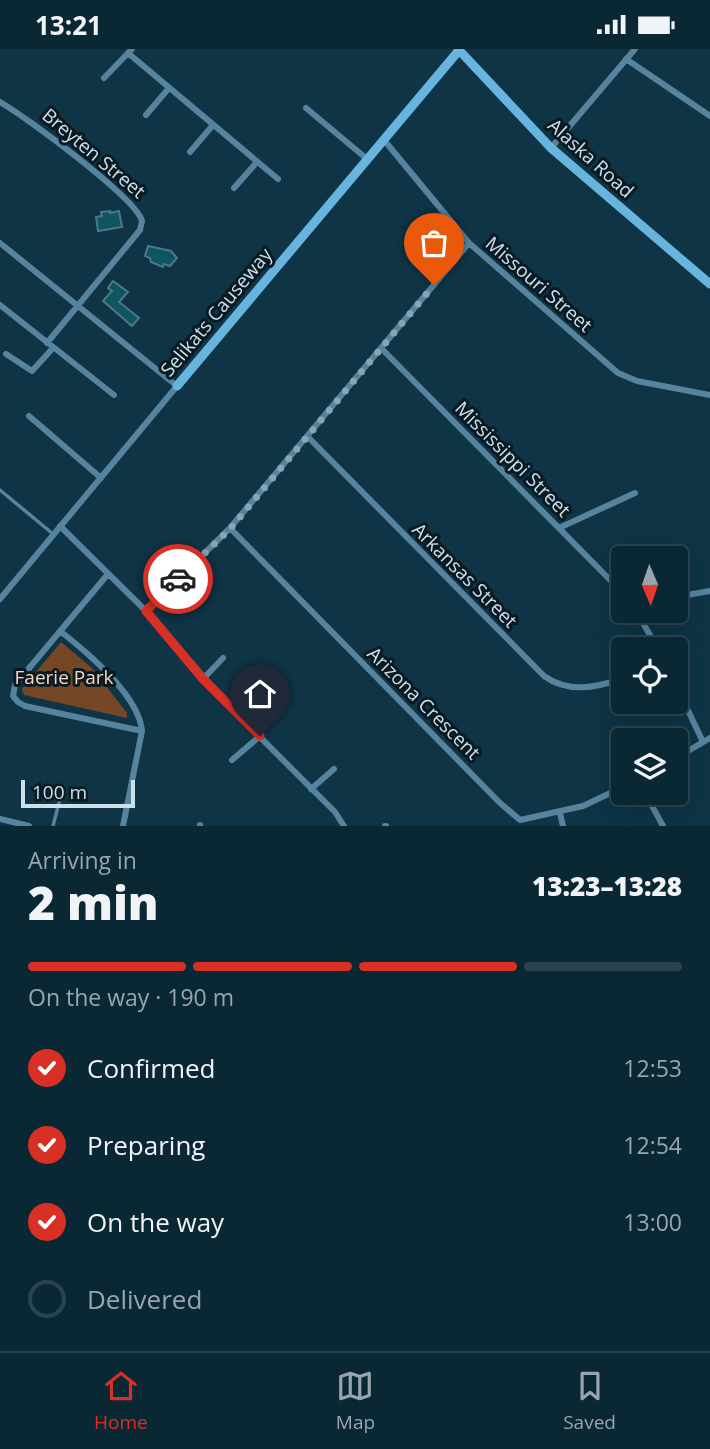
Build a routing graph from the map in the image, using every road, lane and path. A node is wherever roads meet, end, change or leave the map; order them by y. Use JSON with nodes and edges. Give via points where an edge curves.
{"nodes":[{"id":1,"x":635,"y":49,"type":"edge"},
{"id":2,"x":459,"y":50,"type":"edge"},
{"id":3,"x":130,"y":51,"type":"edge"},
{"id":4,"x":626,"y":59,"type":"junction"},
{"id":5,"x":104,"y":78,"type":"dead end"},
{"id":6,"x":169,"y":88,"type":"junction"},
{"id":7,"x":0,"y":102,"type":"edge"},
{"id":8,"x":306,"y":108,"type":"dead end"},
{"id":9,"x":146,"y":115,"type":"dead end"},
{"id":10,"x":710,"y":116,"type":"edge"},
{"id":11,"x":213,"y":125,"type":"junction"},
{"id":12,"x":384,"y":140,"type":"junction"},
{"id":13,"x":551,"y":148,"type":"junction"},
{"id":14,"x":190,"y":152,"type":"dead end"},
{"id":15,"x":367,"y":159,"type":"junction"},
{"id":16,"x":257,"y":162,"type":"junction"},
{"id":17,"x":278,"y":179,"type":"dead end"},
{"id":18,"x":234,"y":188,"type":"dead end"},
{"id":19,"x":0,"y":243,"type":"edge"},
{"id":20,"x":469,"y":243,"type":"junction"},
{"id":21,"x":710,"y":285,"type":"edge"},
{"id":22,"x":0,"y":305,"type":"edge"},
{"id":23,"x":79,"y":306,"type":"junction"},
{"id":24,"x":50,"y":346,"type":"junction"},
{"id":25,"x":381,"y":348,"type":"junction"},
{"id":26,"x":6,"y":354,"type":"dead end"},
{"id":27,"x":177,"y":386,"type":"junction"},
{"id":28,"x":114,"y":395,"type":"dead end"},
{"id":29,"x":710,"y":395,"type":"edge"},
{"id":30,"x":29,"y":416,"type":"dead end"},
{"id":31,"x":307,"y":436,"type":"junction"},
{"id":32,"x":101,"y":478,"type":"junction"},
{"id":33,"x":0,"y":490,"type":"edge"},
{"id":34,"x":635,"y":493,"type":"dead end"},
{"id":35,"x":60,"y":526,"type":"junction"},
{"id":36,"x":559,"y":528,"type":"junction"},
{"id":37,"x":230,"y":529,"type":"junction"},
{"id":38,"x":53,"y":534,"type":"junction"},
{"id":39,"x":108,"y":574,"type":"junction"},
{"id":40,"x":611,"y":581,"type":"edge"},
{"id":41,"x":710,"y":591,"type":"edge"},
{"id":42,"x":688,"y":595,"type":"edge"},
{"id":43,"x":0,"y":599,"type":"edge"},
{"id":44,"x":146,"y":611,"type":"junction"},
{"id":45,"x":60,"y":631,"type":"junction"},
{"id":46,"x":223,"y":658,"type":"dead end"},
{"id":47,"x":203,"y":679,"type":"junction"},
{"id":48,"x":611,"y":681,"type":"edge"},
{"id":49,"x":688,"y":706,"type":"edge"},
{"id":50,"x":142,"y":731,"type":"junction"},
{"id":51,"x":260,"y":736,"type":"junction"},
{"id":52,"x":707,"y":740,"type":"edge"},
{"id":53,"x":688,"y":751,"type":"edge"},
{"id":54,"x":232,"y":759,"type":"dead end"},
{"id":55,"x":334,"y":769,"type":"dead end"},
{"id":56,"x":311,"y":789,"type":"junction"},
{"id":57,"x":611,"y":793,"type":"edge"},
{"id":58,"x":61,"y":795,"type":"dead end"},
{"id":59,"x":652,"y":805,"type":"edge"},
{"id":60,"x":560,"y":813,"type":"junction"},
{"id":61,"x":0,"y":819,"type":"edge"},
{"id":62,"x":517,"y":823,"type":"edge"},
{"id":63,"x":29,"y":826,"type":"edge"},
{"id":64,"x":53,"y":826,"type":"edge"},
{"id":65,"x":123,"y":826,"type":"edge"},
{"id":66,"x":344,"y":826,"type":"edge"},
{"id":67,"x":563,"y":826,"type":"edge"},
{"id":68,"x":663,"y":826,"type":"edge"}],
"edges":[{"from":1,"to":4,"type":"street"},
{"from":2,"to":12,"type":"street","name":"Selikats Causeway"},
{"from":2,"to":13,"type":"street","name":"Alaska Road"},
{"from":3,"to":5,"type":"street"},
{"from":3,"to":6,"type":"street"},
{"from":4,"to":10,"type":"street"},
{"from":4,"to":13,"type":"street"},
{"from":6,"to":9,"type":"street"},
{"from":6,"to":11,"type":"street"},
{"from":7,"to":23,"type":"street","name":"Breyten Street","via":[[35,124],[141,217],[140,230]]},
{"from":8,"to":15,"type":"street"},
{"from":11,"to":14,"type":"street"},
{"from":11,"to":16,"type":"street"},
{"from":12,"to":15,"type":"street","name":"Selikats Causeway"},
{"from":12,"to":20,"type":"street","name":"Missouri Street"},
{"from":13,"to":21,"type":"street","name":"Alaska Road"},
{"from":15,"to":27,"type":"street","name":"Selikats Causeway"},
{"from":16,"to":17,"type":"street"},
{"from":16,"to":18,"type":"street"},
{"from":19,"to":23,"type":"street"},
{"from":20,"to":25,"type":"street"},
{"from":20,"to":29,"type":"street","name":"Missouri Street","via":[[623,376]]},
{"from":22,"to":24,"type":"street"},
{"from":23,"to":24,"type":"street"},
{"from":23,"to":27,"type":"street"},
{"from":24,"to":26,"type":"street","via":[[32,371]]},
{"from":24,"to":28,"type":"street"},
{"from":25,"to":31,"type":"street"},
{"from":25,"to":36,"type":"street","name":"Mississippi Street"},
{"from":27,"to":32,"type":"street","name":"Selikats Causeway"},
{"from":30,"to":32,"type":"street"},
{"from":31,"to":37,"type":"street"},
{"from":31,"to":48,"type":"street","name":"Arkansas Street","via":[[544,676],[583,688]]},
{"from":32,"to":35,"type":"street","name":"Selikats Causeway"},
{"from":33,"to":38,"type":"lane"},
{"from":34,"to":36,"type":"street"},
{"from":35,"to":38,"type":"street","name":"Selikats Causeway"},
{"from":35,"to":39,"type":"street"},
{"from":36,"to":40,"type":"street","name":"Mississippi Street"},
{"from":37,"to":44,"type":"street"},
{"from":37,"to":62,"type":"street","name":"Arizona Crescent"},
{"from":38,"to":43,"type":"street","name":"Selikats Causeway"},
{"from":39,"to":44,"type":"street"},
{"from":39,"to":45,"type":"street"},
{"from":41,"to":42,"type":"street"},
{"from":44,"to":47,"type":"street"},
{"from":45,"to":50,"type":"street","via":[[93,657],[134,705]]},
{"from":45,"to":50,"type":"street","via":[[15,685],[15,699],[25,706]]},
{"from":46,"to":47,"type":"street"},
{"from":47,"to":51,"type":"street"},
{"from":49,"to":52,"type":"street"},
{"from":50,"to":65,"type":"street"},
{"from":51,"to":54,"type":"street"},
{"from":51,"to":56,"type":"street"},
{"from":52,"to":53,"type":"street"},
{"from":55,"to":56,"type":"street"},
{"from":56,"to":66,"type":"street"},
{"from":57,"to":60,"type":"street","name":"Arizona Crescent"},
{"from":58,"to":64,"type":"lane"},
{"from":59,"to":68,"type":"street"},
{"from":60,"to":62,"type":"street","name":"Arizona Crescent"},
{"from":60,"to":67,"type":"street"},
{"from":61,"to":63,"type":"street"}]}
